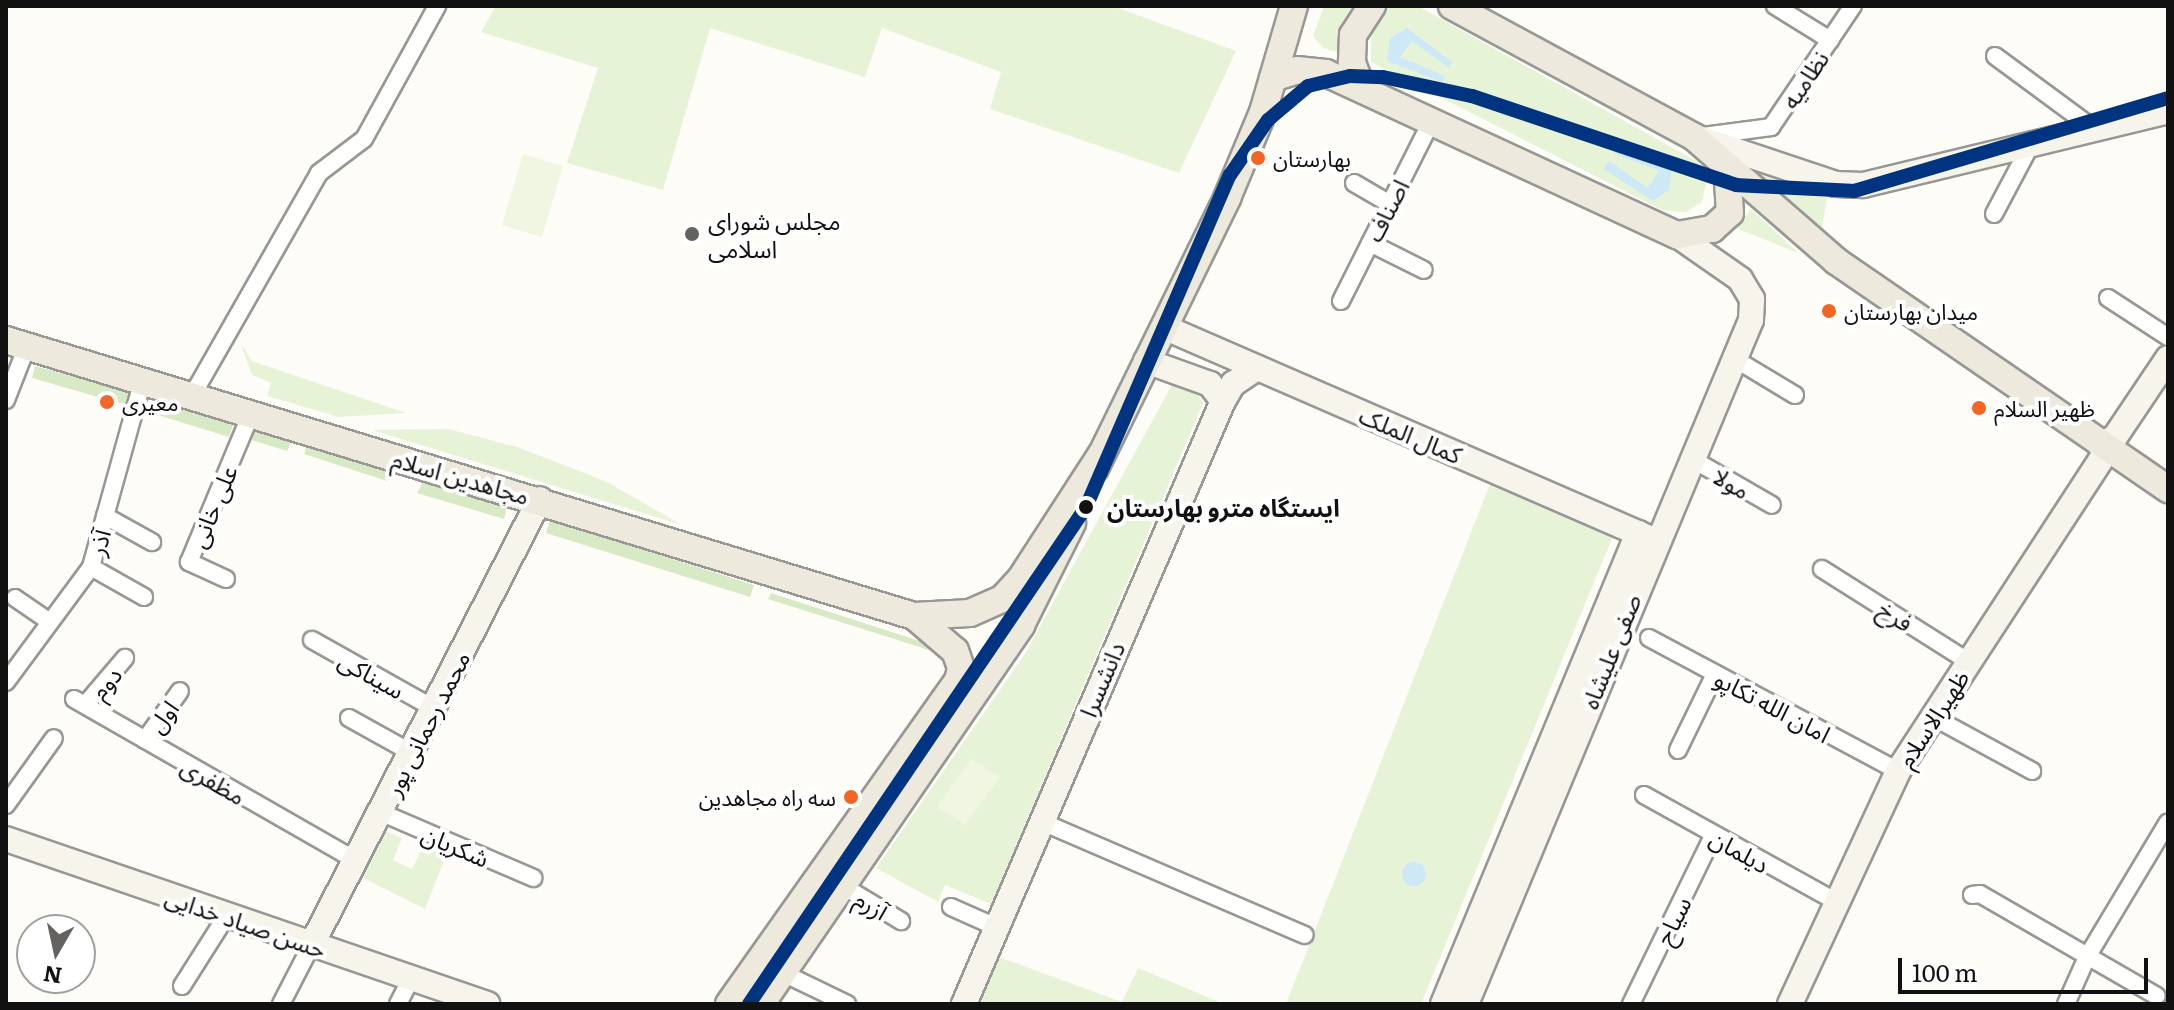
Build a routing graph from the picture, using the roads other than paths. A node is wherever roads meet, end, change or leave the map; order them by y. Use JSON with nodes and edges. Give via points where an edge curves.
{"nodes":[{"id":1,"x":437,"y":6,"type":"edge"},
{"id":2,"x":1294,"y":6,"type":"edge"},
{"id":3,"x":1372,"y":6,"type":"edge"},
{"id":4,"x":1452,"y":6,"type":"edge"},
{"id":5,"x":1775,"y":6,"type":"edge"},
{"id":6,"x":1853,"y":6,"type":"edge"},
{"id":7,"x":1830,"y":40,"type":"junction"},
{"id":8,"x":1995,"y":56,"type":"dead end"},
{"id":9,"x":1273,"y":78,"type":"junction"},
{"id":10,"x":1361,"y":87,"type":"junction"},
{"id":11,"x":2168,"y":111,"type":"edge"},
{"id":12,"x":1432,"y":120,"type":"junction"},
{"id":13,"x":2094,"y":129,"type":"junction"},
{"id":14,"x":1694,"y":137,"type":"junction"},
{"id":15,"x":2031,"y":144,"type":"junction"},
{"id":16,"x":1727,"y":167,"type":"junction"},
{"id":17,"x":1354,"y":183,"type":"dead end"},
{"id":18,"x":1390,"y":204,"type":"junction"},
{"id":19,"x":1994,"y":214,"type":"dead end"},
{"id":20,"x":1677,"y":235,"type":"junction"},
{"id":21,"x":1370,"y":243,"type":"junction"},
{"id":22,"x":1424,"y":270,"type":"dead end"},
{"id":23,"x":2108,"y":298,"type":"dead end"},
{"id":24,"x":1341,"y":301,"type":"dead end"},
{"id":25,"x":1166,"y":328,"type":"junction"},
{"id":26,"x":2168,"y":337,"type":"edge"},
{"id":27,"x":17,"y":343,"type":"edge"},
{"id":28,"x":2168,"y":358,"type":"edge"},
{"id":29,"x":1735,"y":359,"type":"junction"},
{"id":30,"x":1146,"y":361,"type":"junction"},
{"id":31,"x":1257,"y":368,"type":"junction"},
{"id":32,"x":143,"y":380,"type":"junction"},
{"id":33,"x":193,"y":394,"type":"junction"},
{"id":34,"x":1795,"y":395,"type":"dead end"},
{"id":35,"x":6,"y":400,"type":"edge"},
{"id":36,"x":1223,"y":401,"type":"junction"},
{"id":37,"x":251,"y":414,"type":"junction"},
{"id":38,"x":2104,"y":448,"type":"junction"},
{"id":39,"x":1101,"y":455,"type":"junction"},
{"id":40,"x":1692,"y":459,"type":"junction"},
{"id":41,"x":2168,"y":489,"type":"edge"},
{"id":42,"x":540,"y":499,"type":"junction"},
{"id":43,"x":1772,"y":505,"type":"dead end"},
{"id":44,"x":105,"y":516,"type":"junction"},
{"id":45,"x":1647,"y":537,"type":"junction"},
{"id":46,"x":152,"y":542,"type":"dead end"},
{"id":47,"x":91,"y":567,"type":"junction"},
{"id":48,"x":1822,"y":569,"type":"dead end"},
{"id":49,"x":226,"y":579,"type":"dead end"},
{"id":50,"x":144,"y":597,"type":"dead end"},
{"id":51,"x":15,"y":598,"type":"dead end"},
{"id":52,"x":914,"y":616,"type":"junction"},
{"id":53,"x":50,"y":622,"type":"junction"},
{"id":54,"x":1649,"y":638,"type":"dead end"},
{"id":55,"x":312,"y":640,"type":"dead end"},
{"id":56,"x":125,"y":658,"type":"dead end"},
{"id":57,"x":1969,"y":662,"type":"junction"},
{"id":58,"x":1715,"y":674,"type":"junction"},
{"id":59,"x":7,"y":677,"type":"edge"},
{"id":60,"x":180,"y":691,"type":"dead end"},
{"id":61,"x":80,"y":702,"type":"joint"},
{"id":62,"x":433,"y":708,"type":"junction"},
{"id":63,"x":1933,"y":717,"type":"junction"},
{"id":64,"x":349,"y":718,"type":"dead end"},
{"id":65,"x":54,"y":738,"type":"dead end"},
{"id":66,"x":145,"y":740,"type":"junction"},
{"id":67,"x":1678,"y":750,"type":"dead end"},
{"id":68,"x":410,"y":752,"type":"junction"},
{"id":69,"x":1898,"y":771,"type":"junction"},
{"id":70,"x":2032,"y":771,"type":"dead end"},
{"id":71,"x":1644,"y":795,"type":"dead end"},
{"id":72,"x":6,"y":805,"type":"edge"},
{"id":73,"x":380,"y":812,"type":"junction"},
{"id":74,"x":1040,"y":821,"type":"junction"},
{"id":75,"x":2168,"y":822,"type":"edge"},
{"id":76,"x":1713,"y":836,"type":"junction"},
{"id":77,"x":6,"y":839,"type":"edge"},
{"id":78,"x":355,"y":860,"type":"junction"},
{"id":79,"x":533,"y":878,"type":"dead end"},
{"id":80,"x":843,"y":886,"type":"junction"},
{"id":81,"x":1972,"y":895,"type":"dead end"},
{"id":82,"x":1837,"y":902,"type":"junction"},
{"id":83,"x":951,"y":907,"type":"dead end"},
{"id":84,"x":227,"y":915,"type":"junction"},
{"id":85,"x":901,"y":921,"type":"dead end"},
{"id":86,"x":996,"y":927,"type":"junction"},
{"id":87,"x":1305,"y":935,"type":"dead end"},
{"id":88,"x":311,"y":946,"type":"junction"},
{"id":89,"x":2087,"y":957,"type":"junction"},
{"id":90,"x":783,"y":973,"type":"junction"},
{"id":91,"x":411,"y":978,"type":"junction"},
{"id":92,"x":182,"y":986,"type":"dead end"},
{"id":93,"x":2157,"y":996,"type":"dead end"},
{"id":94,"x":476,"y":1002,"type":"edge"},
{"id":95,"x":281,"y":1004,"type":"edge"},
{"id":96,"x":398,"y":1004,"type":"edge"},
{"id":97,"x":729,"y":1004,"type":"edge"},
{"id":98,"x":761,"y":1004,"type":"edge"},
{"id":99,"x":847,"y":1004,"type":"edge"},
{"id":100,"x":964,"y":1004,"type":"edge"},
{"id":101,"x":1443,"y":1004,"type":"edge"},
{"id":102,"x":1466,"y":1004,"type":"edge"},
{"id":103,"x":1631,"y":1004,"type":"edge"},
{"id":104,"x":1791,"y":1004,"type":"edge"},
{"id":105,"x":2066,"y":1004,"type":"edge"}],
"edges":[{"from":1,"to":33,"type":"street","via":[[364,139],[319,173]]},
{"from":2,"to":9,"type":"main road"},
{"from":3,"to":10,"type":"main road","via":[[1353,35],[1352,62]]},
{"from":4,"to":14,"type":"main road"},
{"from":5,"to":7,"type":"street"},
{"from":6,"to":7,"type":"street","name":"نظامیه"},
{"from":7,"to":14,"type":"street","name":"نظامیه","via":[[1771,127]]},
{"from":8,"to":13,"type":"street"},
{"from":9,"to":10,"type":"main road","via":[[1297,70],[1326,73]]},
{"from":9,"to":25,"type":"main road","via":[[1263,112]]},
{"from":10,"to":12,"type":"main road"},
{"from":11,"to":13,"type":"street"},
{"from":12,"to":18,"type":"street","name":"اصناف"},
{"from":12,"to":20,"type":"main road"},
{"from":13,"to":15,"type":"street"},
{"from":14,"to":15,"type":"street","via":[[1836,184],[1863,185]]},
{"from":14,"to":16,"type":"main road"},
{"from":15,"to":19,"type":"street"},
{"from":16,"to":20,"type":"main road","via":[[1730,213],[1712,229]]},
{"from":16,"to":38,"type":"main road","via":[[1836,261]]},
{"from":17,"to":18,"type":"street"},
{"from":18,"to":21,"type":"street","name":"اصناف"},
{"from":20,"to":29,"type":"street","name":"صفی علیشاه","via":[[1728,267],[1752,299],[1751,320]]},
{"from":21,"to":22,"type":"street"},
{"from":21,"to":24,"type":"street","name":"اصناف"},
{"from":23,"to":26,"type":"street"},
{"from":25,"to":30,"type":"main road"},
{"from":25,"to":31,"type":"street","name":"کمال الملک"},
{"from":27,"to":32,"type":"main road","name":"مجاهدین اسلام"},
{"from":27,"to":35,"type":"street"},
{"from":28,"to":38,"type":"street","name":"ظهیرالاسلام"},
{"from":29,"to":34,"type":"street"},
{"from":29,"to":40,"type":"street","name":"صفی علیشاه"},
{"from":30,"to":36,"type":"street","via":[[1210,384]]},
{"from":30,"to":39,"type":"main road"},
{"from":31,"to":36,"type":"street","name":"دانشسرا","via":[[1233,384]]},
{"from":31,"to":45,"type":"street","name":"کمال الملک"},
{"from":32,"to":33,"type":"main road","name":"مجاهدین اسلام"},
{"from":32,"to":44,"type":"street","name":"آذر"},
{"from":33,"to":37,"type":"main road","name":"مجاهدین اسلام"},
{"from":36,"to":74,"type":"street","name":"دانشسرا"},
{"from":37,"to":42,"type":"main road","name":"مجاهدین اسلام"},
{"from":37,"to":49,"type":"street","name":"علی خانی","via":[[189,562]]},
{"from":38,"to":41,"type":"main road"},
{"from":38,"to":57,"type":"street","name":"ظهیرالاسلام"},
{"from":39,"to":52,"type":"main road","via":[[1020,580],[1002,599],[970,613]]},
{"from":39,"to":80,"type":"main road","via":[[1059,554],[1021,625]]},
{"from":40,"to":43,"type":"street","name":"مولا"},
{"from":40,"to":45,"type":"street","name":"صفی علیشاه"},
{"from":42,"to":52,"type":"main road","name":"مجاهدین اسلام"},
{"from":42,"to":62,"type":"street","name":"محمد رحمانی پور"},
{"from":44,"to":46,"type":"street"},
{"from":44,"to":47,"type":"street","name":"آذر"},
{"from":45,"to":101,"type":"street","name":"صفی علیشاه"},
{"from":45,"to":102,"type":"street","name":"صفی علیشاه"},
{"from":47,"to":50,"type":"street"},
{"from":47,"to":53,"type":"street","name":"آذر"},
{"from":48,"to":57,"type":"street","name":"فرخ"},
{"from":51,"to":53,"type":"street"},
{"from":52,"to":97,"type":"main road","via":[[955,651],[961,668],[958,681]]},
{"from":53,"to":59,"type":"street","name":"آذر"},
{"from":54,"to":58,"type":"street","name":"امان الله تکاپو"},
{"from":55,"to":62,"type":"street","name":"سیناکی"},
{"from":56,"to":61,"type":"street","name":"دوم"},
{"from":57,"to":63,"type":"street","name":"ظهیرالاسلام"},
{"from":58,"to":67,"type":"street"},
{"from":58,"to":69,"type":"street","name":"امان الله تکاپو"},
{"from":60,"to":66,"type":"street","name":"اول"},
{"from":61,"to":66,"type":"street","name":"مظفری"},
{"from":62,"to":68,"type":"street","name":"محمد رحمانی پور"},
{"from":63,"to":69,"type":"street","name":"ظهیرالاسلام"},
{"from":63,"to":70,"type":"street"},
{"from":64,"to":68,"type":"street"},
{"from":65,"to":72,"type":"street"},
{"from":66,"to":78,"type":"street","name":"مظفری"},
{"from":68,"to":73,"type":"street","name":"محمد رحمانی پور"},
{"from":69,"to":82,"type":"street","name":"ظهیرالاسلام"},
{"from":71,"to":76,"type":"street","name":"دیلمان"},
{"from":73,"to":78,"type":"street","name":"محمد رحمانی پور"},
{"from":73,"to":79,"type":"street","name":"شکریان"},
{"from":74,"to":86,"type":"street","name":"دانشسرا"},
{"from":74,"to":87,"type":"street"},
{"from":75,"to":89,"type":"street"},
{"from":76,"to":82,"type":"street","name":"دیلمان"},
{"from":76,"to":103,"type":"street","name":"سیاح"},
{"from":77,"to":84,"type":"street","name":"حسن صیاد خدایی"},
{"from":78,"to":88,"type":"street","name":"محمد رحمانی پور"},
{"from":80,"to":85,"type":"street","name":"آزرم"},
{"from":80,"to":90,"type":"main road"},
{"from":81,"to":89,"type":"street","via":[[1980,894]]},
{"from":82,"to":104,"type":"street","name":"ظهیرالاسلام"},
{"from":83,"to":86,"type":"street"},
{"from":84,"to":88,"type":"street","name":"حسن صیاد خدایی"},
{"from":84,"to":92,"type":"street"},
{"from":86,"to":100,"type":"street","name":"دانشسرا"},
{"from":88,"to":91,"type":"street","name":"حسن صیاد خدایی"},
{"from":88,"to":95,"type":"street"},
{"from":89,"to":93,"type":"street"},
{"from":89,"to":105,"type":"street"},
{"from":90,"to":98,"type":"main road"},
{"from":90,"to":99,"type":"street"},
{"from":91,"to":94,"type":"street","name":"حسن صیاد خدایی"},
{"from":91,"to":96,"type":"street"}]}
